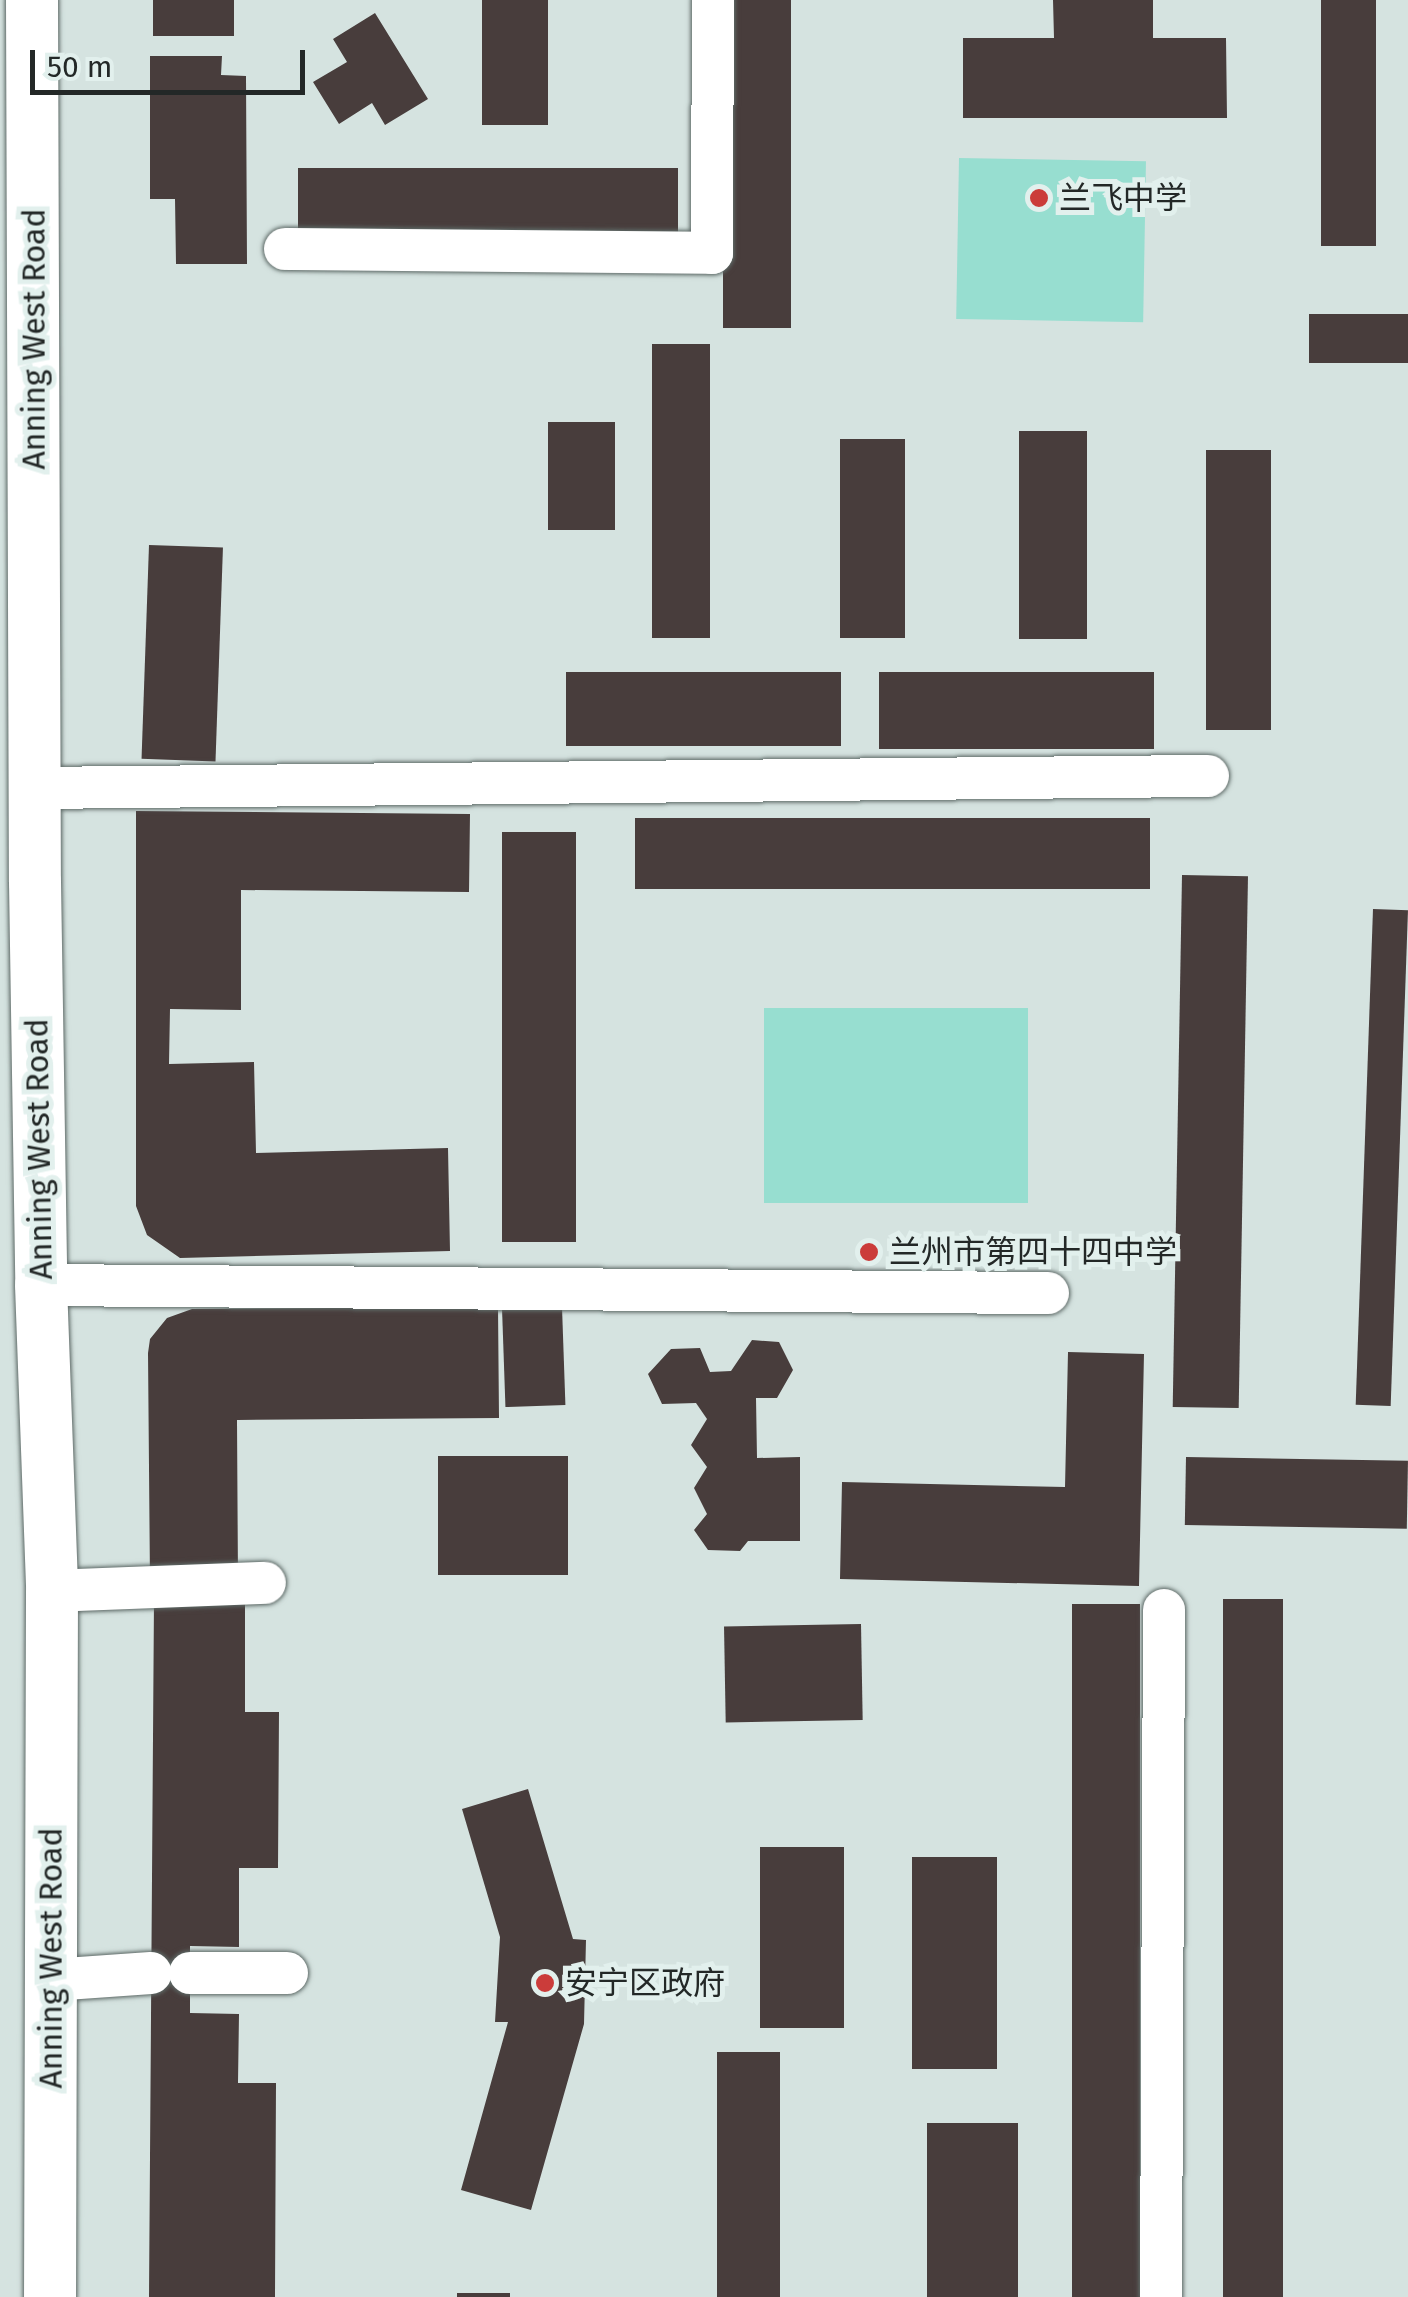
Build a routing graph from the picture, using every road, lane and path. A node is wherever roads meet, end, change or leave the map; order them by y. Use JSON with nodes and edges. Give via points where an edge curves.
{"nodes":[{"id":1,"x":32,"y":0,"type":"edge"},
{"id":2,"x":713,"y":0,"type":"edge"},
{"id":3,"x":284,"y":249,"type":"dead end"},
{"id":4,"x":17,"y":607,"type":"edge"},
{"id":5,"x":1208,"y":776,"type":"dead end"},
{"id":6,"x":35,"y":788,"type":"junction"},
{"id":7,"x":41,"y":1285,"type":"junction"},
{"id":8,"x":1048,"y":1293,"type":"dead end"},
{"id":9,"x":265,"y":1583,"type":"dead end"},
{"id":10,"x":52,"y":1591,"type":"junction"},
{"id":11,"x":1164,"y":1610,"type":"dead end"},
{"id":12,"x":288,"y":1973,"type":"dead end"},
{"id":13,"x":51,"y":1980,"type":"junction"},
{"id":14,"x":50,"y":2297,"type":"edge"},
{"id":15,"x":1161,"y":2297,"type":"edge"}],
"edges":[{"from":1,"to":4,"type":"main road","name":"Anning West Road"},
{"from":2,"to":3,"type":"street","via":[[712,253]]},
{"from":4,"to":6,"type":"main road","name":"Anning West Road"},
{"from":5,"to":6,"type":"street"},
{"from":6,"to":7,"type":"main road","name":"Anning West Road"},
{"from":7,"to":8,"type":"street"},
{"from":7,"to":10,"type":"main road","name":"Anning West Road"},
{"from":9,"to":10,"type":"street"},
{"from":10,"to":13,"type":"main road","name":"Anning West Road"},
{"from":11,"to":15,"type":"street"},
{"from":12,"to":13,"type":"street"},
{"from":13,"to":14,"type":"main road","name":"Anning West Road"}]}
